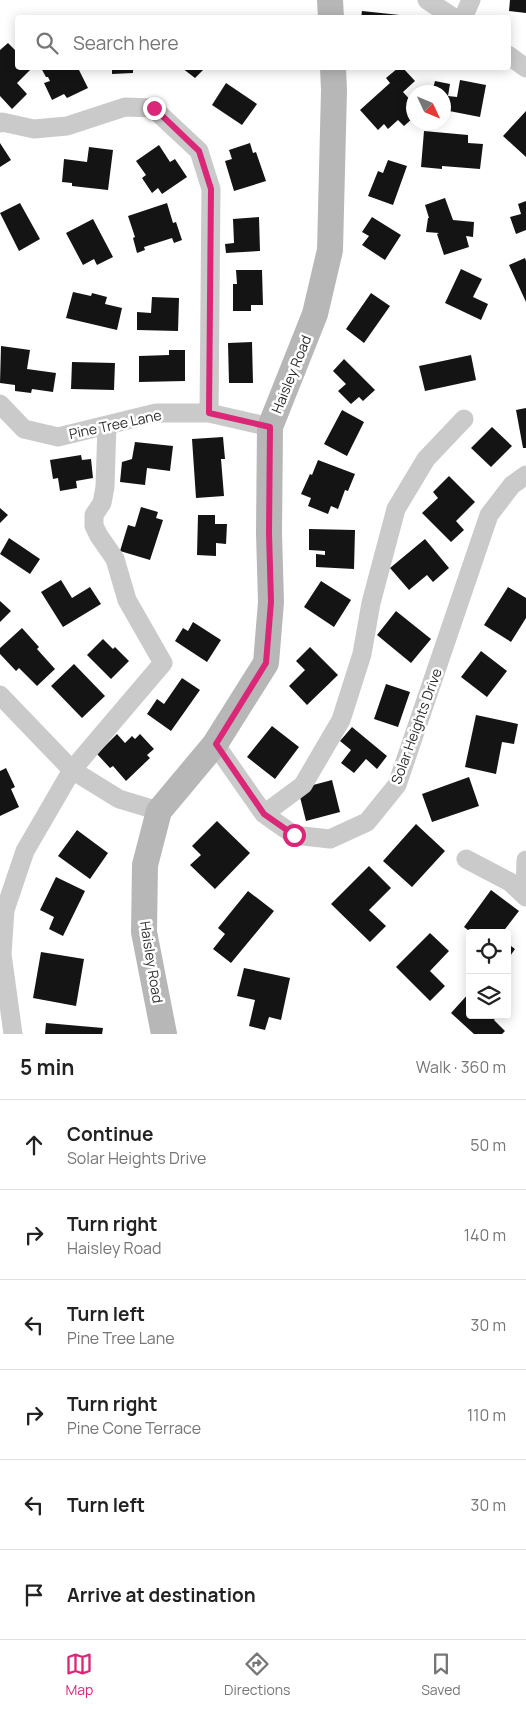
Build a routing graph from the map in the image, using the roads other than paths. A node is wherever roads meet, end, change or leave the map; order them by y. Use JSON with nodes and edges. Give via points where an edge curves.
{"nodes":[{"id":1,"x":330,"y":0,"type":"edge"},
{"id":2,"x":427,"y":0,"type":"edge"},
{"id":3,"x":472,"y":0,"type":"edge"},
{"id":4,"x":330,"y":15,"type":"edge"},
{"id":5,"x":450,"y":15,"type":"edge"},
{"id":6,"x":464,"y":15,"type":"edge"},
{"id":7,"x":511,"y":58,"type":"edge"},
{"id":8,"x":526,"y":68,"type":"edge"},
{"id":9,"x":333,"y":70,"type":"edge"},
{"id":10,"x":0,"y":123,"type":"edge"},
{"id":11,"x":0,"y":404,"type":"edge"},
{"id":12,"x":209,"y":413,"type":"junction"},
{"id":13,"x":464,"y":418,"type":"dead end"},
{"id":14,"x":107,"y":425,"type":"junction"},
{"id":15,"x":270,"y":427,"type":"junction"},
{"id":16,"x":526,"y":475,"type":"edge"},
{"id":17,"x":0,"y":695,"type":"edge"},
{"id":18,"x":216,"y":744,"type":"junction"},
{"id":19,"x":72,"y":770,"type":"junction"},
{"id":20,"x":159,"y":811,"type":"junction"},
{"id":21,"x":264,"y":814,"type":"junction"},
{"id":22,"x":466,"y":859,"type":"dead end"},
{"id":23,"x":526,"y":860,"type":"edge"},
{"id":24,"x":525,"y":896,"type":"edge"},
{"id":25,"x":13,"y":1034,"type":"edge"},
{"id":26,"x":164,"y":1034,"type":"edge"}],
"edges":[{"from":1,"to":4,"type":"street"},
{"from":2,"to":5,"type":"street"},
{"from":3,"to":6,"type":"street"},
{"from":7,"to":8,"type":"street"},
{"from":9,"to":15,"type":"street","name":"Haisley Road","via":[[330,250],[315,314]]},
{"from":10,"to":12,"type":"street","via":[[34,129],[67,126],[125,107],[154,108],[199,151],[211,189]]},
{"from":11,"to":14,"type":"street","name":"Pine Tree Lane","via":[[24,430],[58,437]]},
{"from":12,"to":14,"type":"street","name":"Pine Tree Lane","via":[[156,413]]},
{"from":12,"to":15,"type":"street","name":"Pine Tree Lane"},
{"from":13,"to":21,"type":"street","via":[[426,460],[396,509],[371,603],[362,654],[341,720],[303,785]]},
{"from":14,"to":19,"type":"street","via":[[105,486],[102,503],[94,515],[94,526],[115,559],[127,600],[163,664]]},
{"from":15,"to":18,"type":"street","name":"Haisley Road","via":[[271,602],[266,663]]},
{"from":16,"to":21,"type":"street","name":"Solar Heights Drive","via":[[512,485],[489,515],[397,785],[367,822],[330,839],[294,835]]},
{"from":17,"to":19,"type":"street"},
{"from":18,"to":20,"type":"street","name":"Haisley Road"},
{"from":18,"to":21,"type":"street","name":"Solar Heights Drive"},
{"from":19,"to":20,"type":"street","via":[[119,799]]},
{"from":19,"to":25,"type":"street","via":[[24,851],[5,910],[2,954]]},
{"from":20,"to":26,"type":"street","name":"Haisley Road","via":[[145,865],[144,932]]},
{"from":22,"to":24,"type":"street","via":[[510,882]]},
{"from":23,"to":24,"type":"street"}]}
